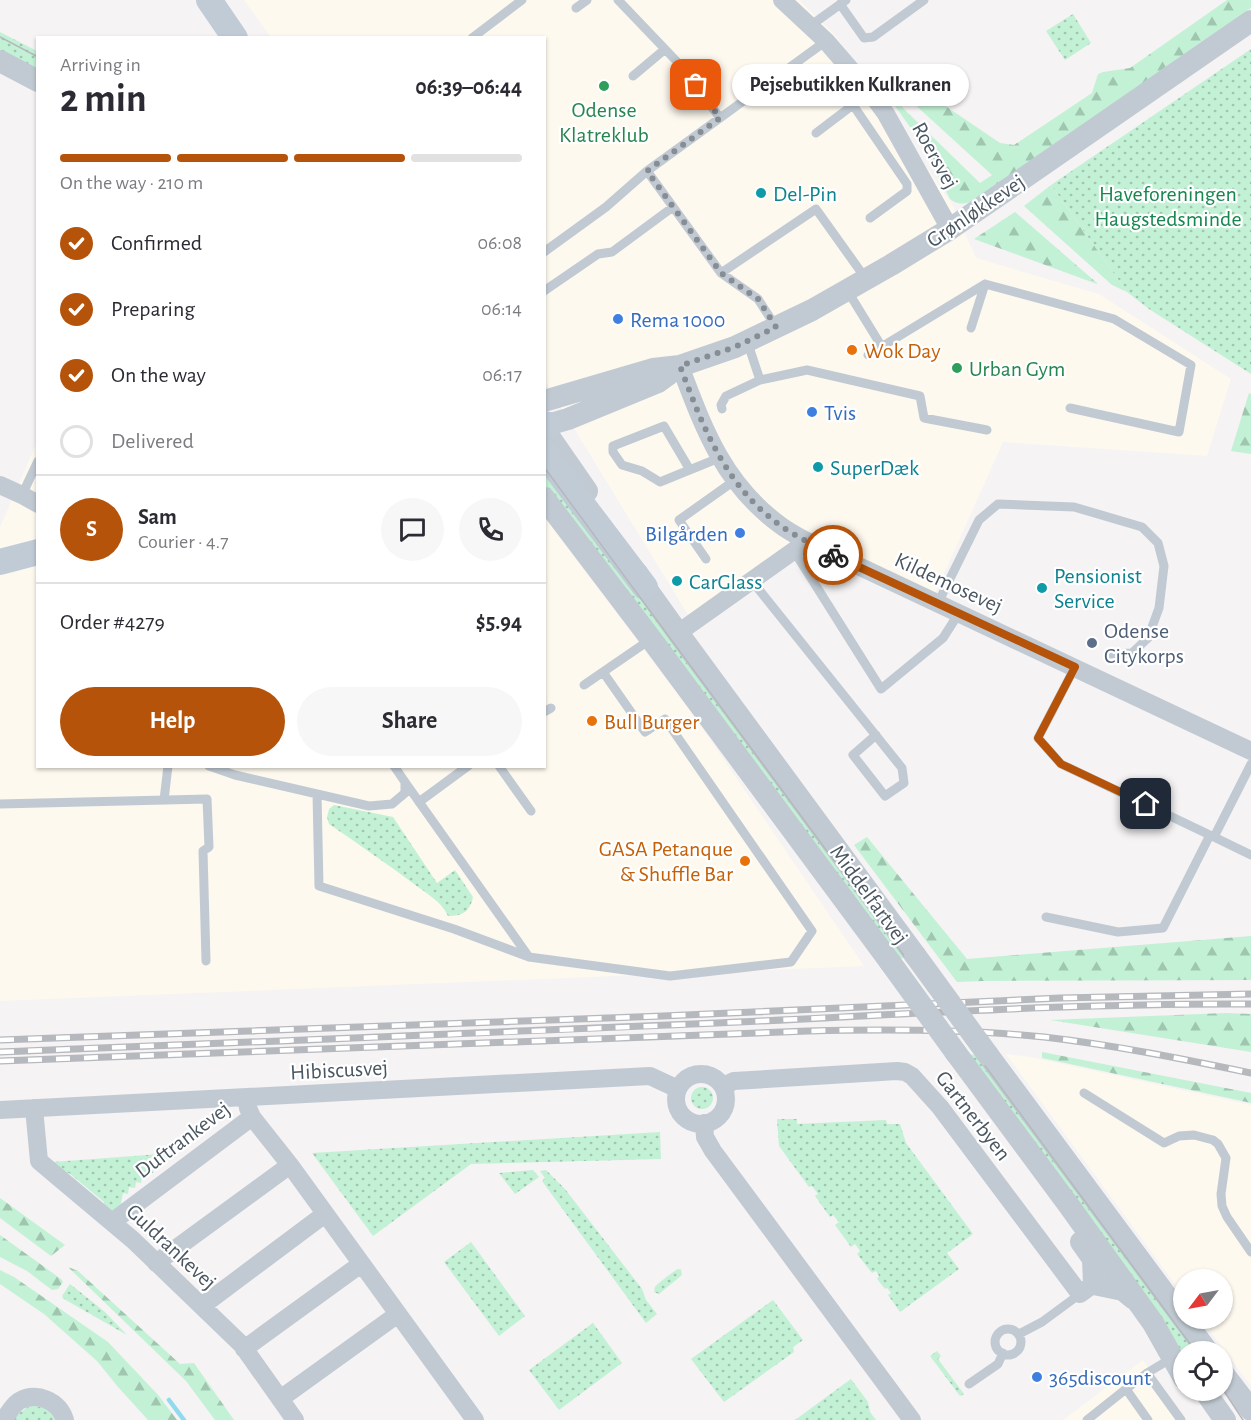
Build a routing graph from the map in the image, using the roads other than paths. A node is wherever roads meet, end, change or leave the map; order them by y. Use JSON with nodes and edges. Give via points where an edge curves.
{"nodes":[{"id":1,"x":209,"y":0,"type":"edge"},
{"id":2,"x":522,"y":0,"type":"edge"},
{"id":3,"x":587,"y":0,"type":"edge"},
{"id":4,"x":618,"y":0,"type":"edge"},
{"id":5,"x":782,"y":0,"type":"edge"},
{"id":6,"x":924,"y":0,"type":"edge"},
{"id":7,"x":843,"y":2,"type":"edge"},
{"id":8,"x":576,"y":8,"type":"dead end"},
{"id":9,"x":1251,"y":21,"type":"edge"},
{"id":10,"x":810,"y":26,"type":"junction"},
{"id":11,"x":234,"y":36,"type":"edge"},
{"id":12,"x":475,"y":36,"type":"edge"},
{"id":13,"x":826,"y":41,"type":"junction"},
{"id":14,"x":664,"y":50,"type":"junction"},
{"id":15,"x":2,"y":62,"type":"edge"},
{"id":16,"x":633,"y":76,"type":"dead end"},
{"id":17,"x":36,"y":80,"type":"edge"},
{"id":18,"x":870,"y":92,"type":"junction"},
{"id":19,"x":853,"y":105,"type":"junction"},
{"id":20,"x":720,"y":118,"type":"junction"},
{"id":21,"x":816,"y":133,"type":"dead end"},
{"id":22,"x":647,"y":171,"type":"junction"},
{"id":23,"x":673,"y":207,"type":"junction"},
{"id":24,"x":870,"y":218,"type":"dead end"},
{"id":25,"x":950,"y":229,"type":"junction"},
{"id":26,"x":546,"y":251,"type":"edge"},
{"id":27,"x":721,"y":273,"type":"junction"},
{"id":28,"x":985,"y":284,"type":"junction"},
{"id":29,"x":857,"y":285,"type":"junction"},
{"id":30,"x":546,"y":290,"type":"edge"},
{"id":31,"x":776,"y":327,"type":"junction"},
{"id":32,"x":971,"y":328,"type":"dead end"},
{"id":33,"x":747,"y":341,"type":"junction"},
{"id":34,"x":882,"y":347,"type":"junction"},
{"id":35,"x":868,"y":355,"type":"dead end"},
{"id":36,"x":680,"y":366,"type":"junction"},
{"id":37,"x":760,"y":380,"type":"junction"},
{"id":38,"x":1070,"y":408,"type":"dead end"},
{"id":39,"x":722,"y":409,"type":"dead end"},
{"id":40,"x":546,"y":420,"type":"edge"},
{"id":41,"x":546,"y":422,"type":"edge"},
{"id":42,"x":987,"y":430,"type":"dead end"},
{"id":43,"x":546,"y":456,"type":"edge"},
{"id":44,"x":719,"y":458,"type":"junction"},
{"id":45,"x":36,"y":465,"type":"edge"},
{"id":46,"x":690,"y":470,"type":"junction"},
{"id":47,"x":734,"y":481,"type":"junction"},
{"id":48,"x":0,"y":486,"type":"edge"},
{"id":49,"x":21,"y":495,"type":"junction"},
{"id":50,"x":546,"y":501,"type":"edge"},
{"id":51,"x":36,"y":503,"type":"edge"},
{"id":52,"x":36,"y":541,"type":"edge"},
{"id":53,"x":799,"y":545,"type":"junction"},
{"id":54,"x":0,"y":550,"type":"edge"},
{"id":55,"x":36,"y":553,"type":"edge"},
{"id":56,"x":706,"y":559,"type":"dead end"},
{"id":57,"x":0,"y":562,"type":"edge"},
{"id":58,"x":752,"y":581,"type":"junction"},
{"id":59,"x":645,"y":587,"type":"junction"},
{"id":60,"x":938,"y":603,"type":"junction"},
{"id":61,"x":959,"y":613,"type":"junction"},
{"id":62,"x":678,"y":633,"type":"junction"},
{"id":63,"x":651,"y":639,"type":"junction"},
{"id":64,"x":1109,"y":654,"type":"dead end"},
{"id":65,"x":1075,"y":667,"type":"junction"},
{"id":66,"x":603,"y":672,"type":"junction"},
{"id":67,"x":584,"y":685,"type":"dead end"},
{"id":68,"x":876,"y":735,"type":"junction"},
{"id":69,"x":1251,"y":751,"type":"edge"},
{"id":70,"x":1251,"y":764,"type":"edge"},
{"id":71,"x":168,"y":768,"type":"edge"},
{"id":72,"x":216,"y":768,"type":"edge"},
{"id":73,"x":395,"y":768,"type":"edge"},
{"id":74,"x":465,"y":768,"type":"edge"},
{"id":75,"x":500,"y":768,"type":"edge"},
{"id":76,"x":405,"y":782,"type":"junction"},
{"id":77,"x":317,"y":794,"type":"junction"},
{"id":78,"x":164,"y":800,"type":"junction"},
{"id":79,"x":419,"y":802,"type":"junction"},
{"id":80,"x":0,"y":804,"type":"edge"},
{"id":81,"x":531,"y":811,"type":"dead end"},
{"id":82,"x":1212,"y":836,"type":"junction"},
{"id":83,"x":1251,"y":855,"type":"edge"},
{"id":84,"x":1046,"y":917,"type":"dead end"},
{"id":85,"x":529,"y":957,"type":"junction"},
{"id":86,"x":206,"y":961,"type":"dead end"},
{"id":87,"x":723,"y":1086,"type":"junction"},
{"id":88,"x":678,"y":1089,"type":"junction"},
{"id":89,"x":1084,"y":1093,"type":"dead end"},
{"id":90,"x":246,"y":1098,"type":"junction"},
{"id":91,"x":34,"y":1108,"type":"junction"},
{"id":92,"x":0,"y":1110,"type":"edge"},
{"id":93,"x":252,"y":1117,"type":"junction"},
{"id":94,"x":704,"y":1123,"type":"junction"},
{"id":95,"x":1026,"y":1147,"type":"junction"},
{"id":96,"x":290,"y":1165,"type":"junction"},
{"id":97,"x":325,"y":1214,"type":"junction"},
{"id":98,"x":112,"y":1222,"type":"junction"},
{"id":99,"x":1251,"y":1252,"type":"edge"},
{"id":100,"x":156,"y":1263,"type":"junction"},
{"id":101,"x":361,"y":1264,"type":"junction"},
{"id":102,"x":1087,"y":1289,"type":"junction"},
{"id":103,"x":1138,"y":1303,"type":"junction"},
{"id":104,"x":202,"y":1306,"type":"junction"},
{"id":105,"x":398,"y":1314,"type":"junction"},
{"id":106,"x":1018,"y":1334,"type":"junction"},
{"id":107,"x":1200,"y":1341,"type":"edge"},
{"id":108,"x":244,"y":1349,"type":"junction"},
{"id":109,"x":1003,"y":1353,"type":"junction"},
{"id":110,"x":1173,"y":1353,"type":"edge"},
{"id":111,"x":1173,"y":1362,"type":"edge"},
{"id":112,"x":1148,"y":1373,"type":"junction"},
{"id":113,"x":969,"y":1384,"type":"dead end"},
{"id":114,"x":1233,"y":1386,"type":"edge"},
{"id":115,"x":1126,"y":1389,"type":"junction"},
{"id":116,"x":280,"y":1400,"type":"junction"},
{"id":117,"x":1198,"y":1401,"type":"edge"},
{"id":118,"x":1212,"y":1401,"type":"edge"},
{"id":119,"x":1251,"y":1410,"type":"edge"},
{"id":120,"x":4,"y":1411,"type":"edge"},
{"id":121,"x":65,"y":1420,"type":"edge"},
{"id":122,"x":295,"y":1420,"type":"edge"},
{"id":123,"x":475,"y":1420,"type":"edge"},
{"id":124,"x":912,"y":1420,"type":"edge"},
{"id":125,"x":1087,"y":1420,"type":"edge"},
{"id":126,"x":1148,"y":1420,"type":"edge"},
{"id":127,"x":1181,"y":1420,"type":"edge"},
{"id":128,"x":1211,"y":1420,"type":"edge"},
{"id":129,"x":1225,"y":1420,"type":"edge"}],
"edges":[{"from":1,"to":11,"type":"main road"},
{"from":2,"to":12,"type":"lane"},
{"from":3,"to":8,"type":"lane"},
{"from":4,"to":14,"type":"lane"},
{"from":5,"to":10,"type":"street","name":"Roersvej"},
{"from":6,"to":7,"type":"lane","via":[[873,37],[864,38]]},
{"from":7,"to":10,"type":"lane"},
{"from":9,"to":25,"type":"street","name":"Grønløkkevej"},
{"from":10,"to":13,"type":"street","name":"Roersvej"},
{"from":13,"to":18,"type":"street","name":"Roersvej"},
{"from":13,"to":20,"type":"lane"},
{"from":14,"to":16,"type":"lane"},
{"from":14,"to":20,"type":"lane","via":[[684,69]]},
{"from":15,"to":17,"type":"street"},
{"from":18,"to":19,"type":"lane"},
{"from":18,"to":25,"type":"street","name":"Roersvej"},
{"from":19,"to":21,"type":"lane"},
{"from":19,"to":24,"type":"lane","via":[[907,184],[907,191]]},
{"from":20,"to":22,"type":"lane"},
{"from":22,"to":23,"type":"lane"},
{"from":22,"to":26,"type":"lane"},
{"from":23,"to":27,"type":"lane"},
{"from":23,"to":30,"type":"lane","via":[[612,252],[598,254]]},
{"from":25,"to":29,"type":"street","name":"Grønløkkevej"},
{"from":27,"to":29,"type":"lane","via":[[816,209]]},
{"from":27,"to":31,"type":"lane","via":[[758,299]]},
{"from":28,"to":32,"type":"lane"},
{"from":28,"to":34,"type":"lane"},
{"from":28,"to":38,"type":"lane","via":[[1114,319],[1191,366],[1179,432]]},
{"from":29,"to":31,"type":"street","name":"Grønløkkevej"},
{"from":29,"to":34,"type":"lane"},
{"from":31,"to":33,"type":"street","name":"Grønløkkevej"},
{"from":33,"to":36,"type":"street","name":"Grønløkkevej"},
{"from":33,"to":37,"type":"lane"},
{"from":34,"to":35,"type":"lane"},
{"from":36,"to":40,"type":"street","name":"Grønløkkevej","via":[[658,382],[568,419]]},
{"from":36,"to":44,"type":"street","name":"Kildemosevej"},
{"from":37,"to":39,"type":"lane","via":[[726,396]]},
{"from":37,"to":42,"type":"lane","via":[[807,370],[920,396],[924,418]]},
{"from":41,"to":59,"type":"street","name":"Middelfartvej"},
{"from":43,"to":59,"type":"main road"},
{"from":44,"to":46,"type":"lane"},
{"from":44,"to":47,"type":"street","name":"Kildemosevej"},
{"from":45,"to":49,"type":"lane"},
{"from":46,"to":46,"type":"lane","via":[[660,482],[622,465],[613,446],[664,426]]},
{"from":47,"to":53,"type":"street","name":"Kildemosevej"},
{"from":47,"to":56,"type":"lane","via":[[679,520]]},
{"from":48,"to":49,"type":"street"},
{"from":49,"to":51,"type":"street"},
{"from":50,"to":63,"type":"street","name":"Middelfartvej"},
{"from":52,"to":54,"type":"main road"},
{"from":53,"to":58,"type":"street"},
{"from":53,"to":60,"type":"street","name":"Kildemosevej","via":[[833,554]]},
{"from":53,"to":61,"type":"lane","via":[[881,689],[943,638]]},
{"from":55,"to":57,"type":"main road"},
{"from":58,"to":62,"type":"street"},
{"from":58,"to":68,"type":"lane"},
{"from":59,"to":62,"type":"street","name":"Middelfartvej"},
{"from":60,"to":61,"type":"street","name":"Kildemosevej"},
{"from":60,"to":64,"type":"lane","via":[[979,520],[998,504],[1074,507],[1142,527],[1158,543],[1164,566],[1159,608],[1148,638],[1132,653]]},
{"from":61,"to":65,"type":"street","name":"Kildemosevej"},
{"from":62,"to":107,"type":"street","name":"Middelfartvej","bridge":true},
{"from":63,"to":66,"type":"lane"},
{"from":63,"to":95,"type":"street","name":"Middelfartvej","bridge":true},
{"from":65,"to":69,"type":"street","name":"Kildemosevej"},
{"from":65,"to":82,"type":"lane","via":[[1038,738],[1061,764]]},
{"from":66,"to":67,"type":"lane"},
{"from":66,"to":85,"type":"lane","via":[[645,732],[665,719],[812,931],[791,962],[670,976]]},
{"from":68,"to":68,"type":"lane","via":[[903,768],[904,783],[885,796],[853,755]]},
{"from":70,"to":82,"type":"lane"},
{"from":71,"to":78,"type":"lane"},
{"from":72,"to":77,"type":"lane"},
{"from":73,"to":76,"type":"lane"},
{"from":74,"to":79,"type":"lane"},
{"from":75,"to":81,"type":"lane"},
{"from":76,"to":77,"type":"lane","via":[[405,794],[392,804],[369,806]]},
{"from":76,"to":79,"type":"lane"},
{"from":77,"to":85,"type":"lane","via":[[319,886]]},
{"from":78,"to":80,"type":"lane"},
{"from":78,"to":86,"type":"lane","via":[[207,799],[209,847],[202,851]]},
{"from":79,"to":85,"type":"lane"},
{"from":82,"to":83,"type":"lane"},
{"from":82,"to":84,"type":"lane","via":[[1163,928],[1118,932]]},
{"from":87,"to":88,"type":"street","via":[[702,1073],[685,1079]]},
{"from":87,"to":94,"type":"street","via":[[723,1111]]},
{"from":87,"to":102,"type":"street","name":"Gartnerbyen","via":[[734,1082],[905,1072],[940,1107]]},
{"from":88,"to":90,"type":"street","name":"Hibiscusvej","via":[[650,1076]]},
{"from":88,"to":94,"type":"street","via":[[676,1102],[685,1118]]},
{"from":89,"to":99,"type":"lane","via":[[1164,1143],[1194,1135],[1218,1144],[1226,1158],[1222,1206]]},
{"from":90,"to":91,"type":"street","name":"Hibiscusvej"},
{"from":90,"to":93,"type":"street","name":"Duftrankevej"},
{"from":91,"to":92,"type":"street","name":"Hibiscusvej"},
{"from":91,"to":98,"type":"street","name":"Guldrankevej","via":[[39,1161]]},
{"from":93,"to":96,"type":"street","name":"Duftrankevej"},
{"from":93,"to":98,"type":"street","name":"Duftrankevej"},
{"from":94,"to":124,"type":"street","via":[[712,1151]]},
{"from":95,"to":102,"type":"street","via":[[1093,1259]]},
{"from":95,"to":103,"type":"street","name":"Middelfartvej"},
{"from":96,"to":97,"type":"street","name":"Duftrankevej"},
{"from":96,"to":100,"type":"street"},
{"from":97,"to":101,"type":"street","name":"Duftrankevej"},
{"from":97,"to":104,"type":"street"},
{"from":98,"to":100,"type":"street","name":"Guldrankevej"},
{"from":100,"to":104,"type":"street","name":"Guldrankevej"},
{"from":101,"to":105,"type":"street","name":"Duftrankevej"},
{"from":101,"to":108,"type":"street"},
{"from":102,"to":103,"type":"street","via":[[1123,1290]]},
{"from":102,"to":106,"type":"lane","via":[[1042,1322]]},
{"from":103,"to":110,"type":"street","name":"Middelfartvej"},
{"from":104,"to":108,"type":"street","name":"Guldrankevej"},
{"from":105,"to":116,"type":"street"},
{"from":105,"to":123,"type":"street","name":"Duftrankevej"},
{"from":106,"to":109,"type":"lane","via":[[1021,1342],[1017,1350]]},
{"from":106,"to":109,"type":"lane","via":[[1012,1329],[1000,1331],[995,1338],[996,1347]]},
{"from":108,"to":116,"type":"street","name":"Guldrankevej"},
{"from":109,"to":113,"type":"lane","via":[[998,1365]]},
{"from":111,"to":112,"type":"lane"},
{"from":112,"to":115,"type":"lane"},
{"from":112,"to":127,"type":"lane"},
{"from":114,"to":119,"type":"street"},
{"from":115,"to":125,"type":"lane"},
{"from":115,"to":126,"type":"lane"},
{"from":116,"to":122,"type":"street","name":"Guldrankevej"},
{"from":117,"to":128,"type":"street"},
{"from":118,"to":129,"type":"street"},
{"from":120,"to":121,"type":"street","via":[[19,1401],[43,1398],[54,1403]]}]}
